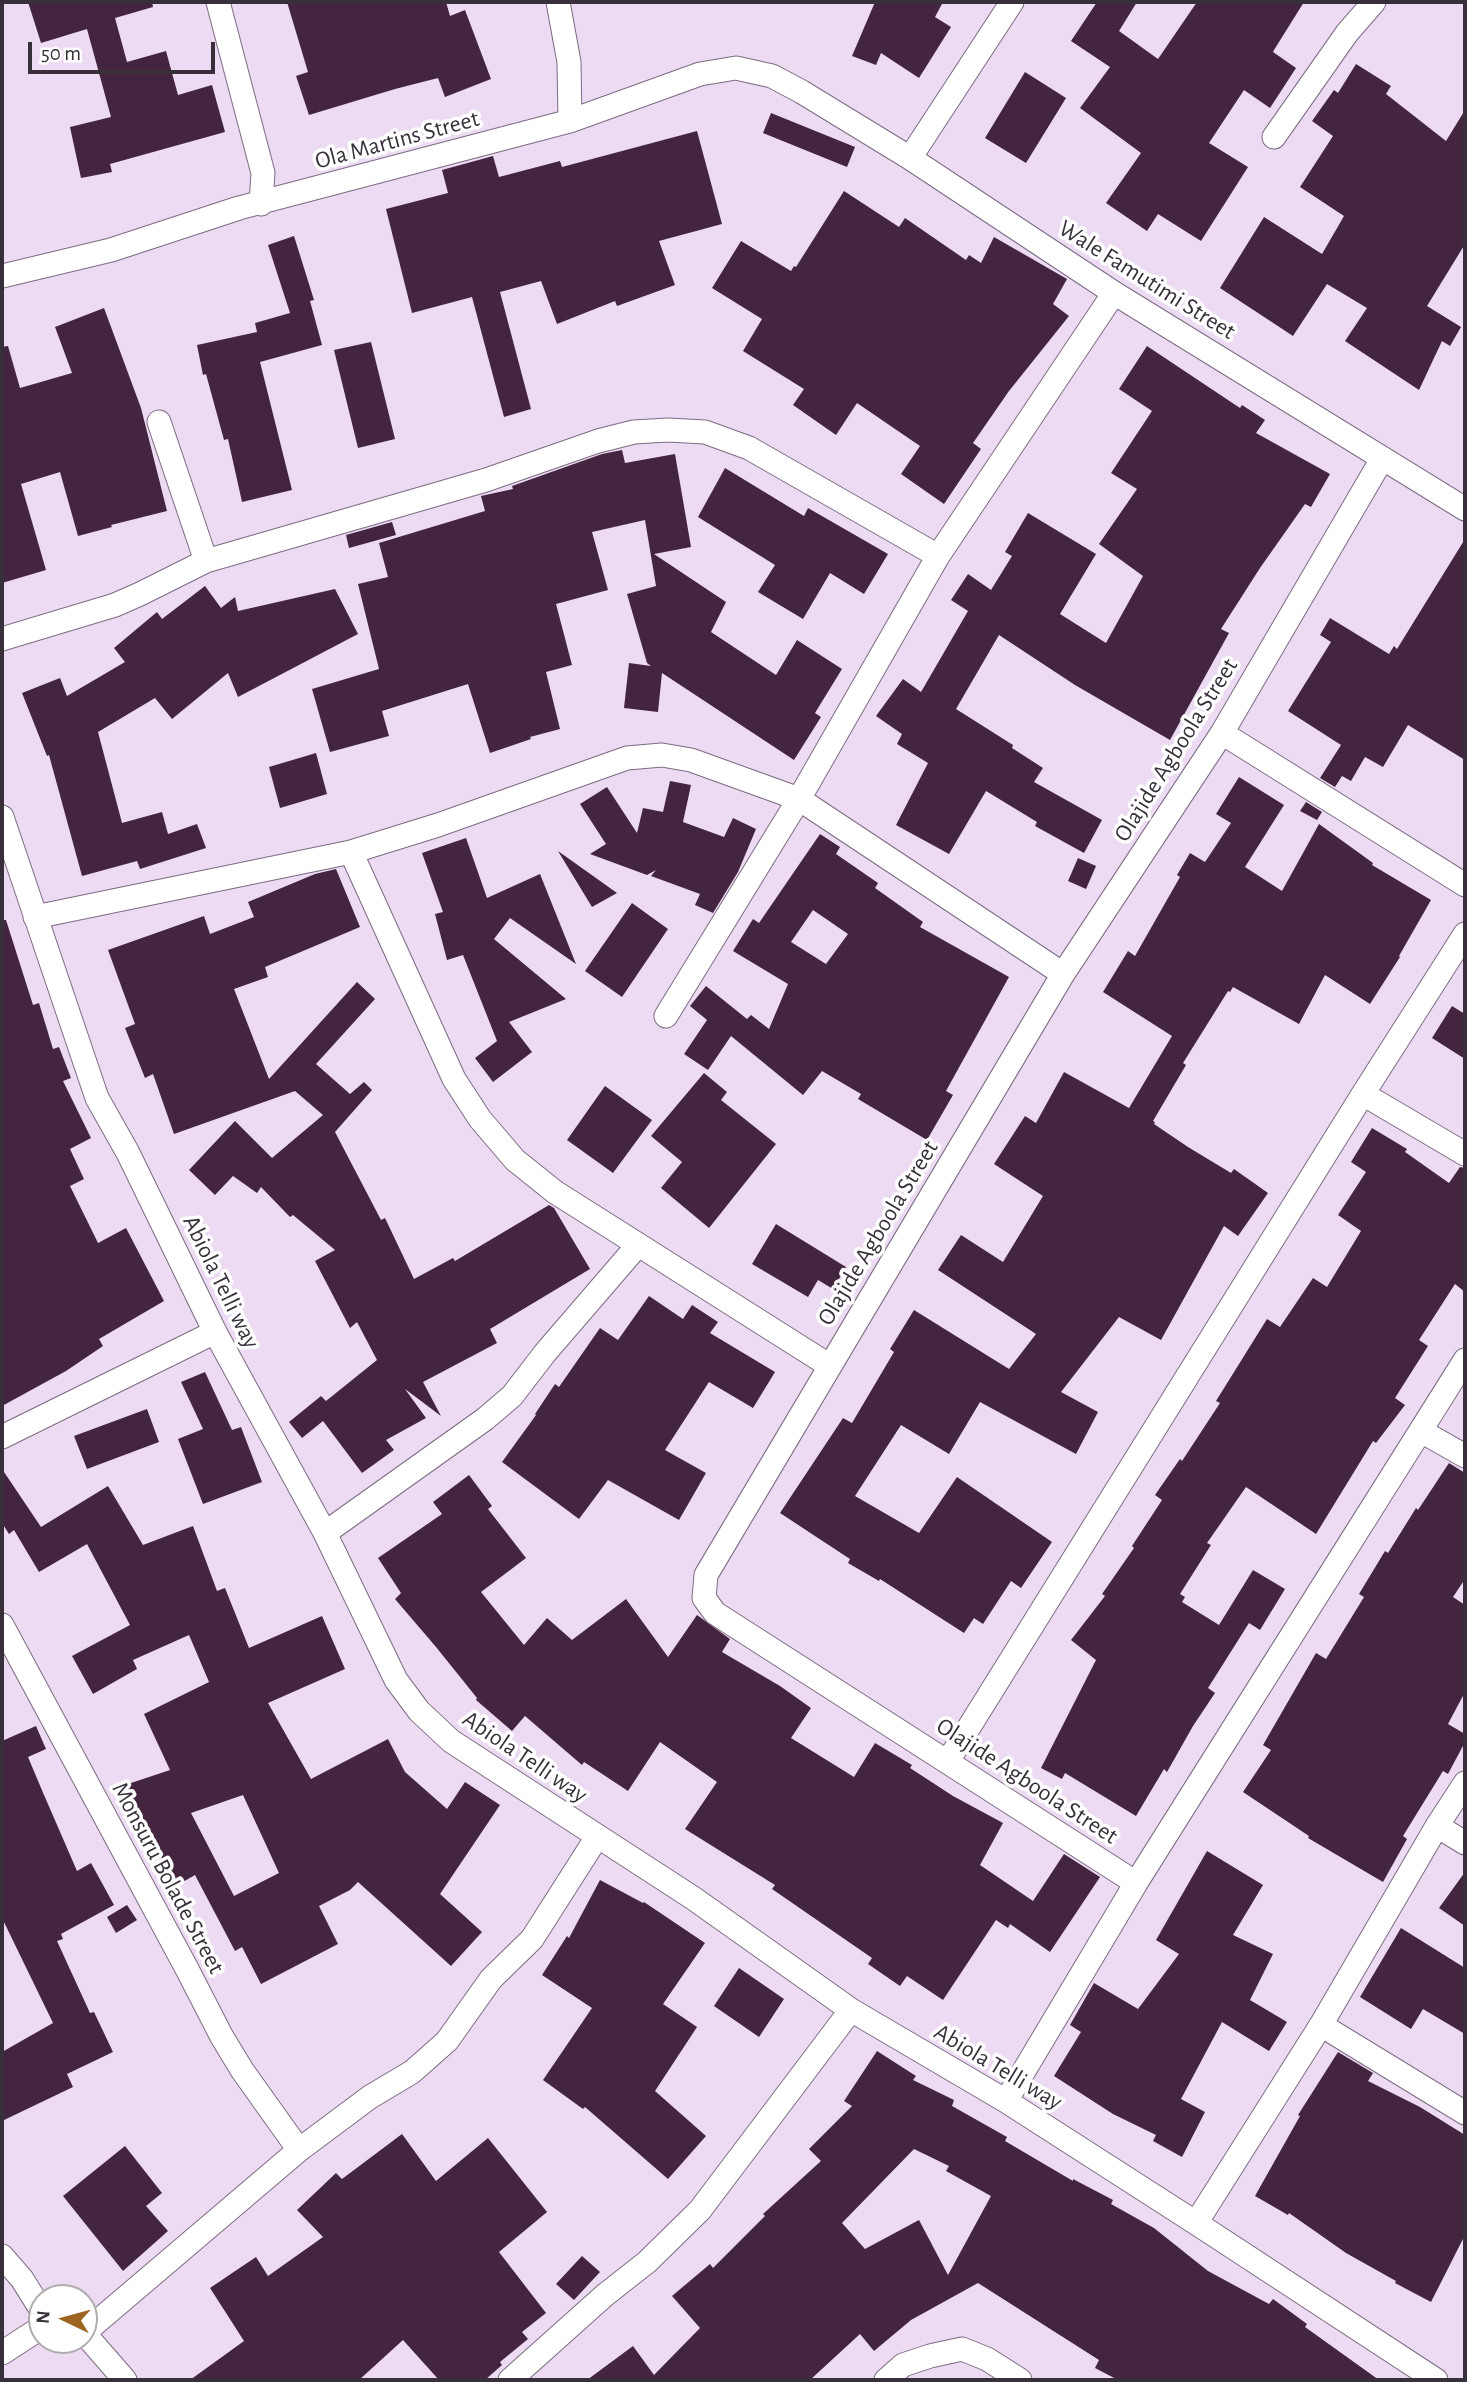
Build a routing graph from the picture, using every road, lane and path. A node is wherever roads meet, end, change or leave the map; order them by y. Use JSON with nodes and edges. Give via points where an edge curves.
{"nodes":[{"id":1,"x":218,"y":2,"type":"edge"},
{"id":2,"x":558,"y":2,"type":"edge"},
{"id":3,"x":1012,"y":2,"type":"edge"},
{"id":4,"x":1374,"y":2,"type":"edge"},
{"id":5,"x":802,"y":92,"type":"joint"},
{"id":6,"x":570,"y":121,"type":"junction"},
{"id":7,"x":1274,"y":137,"type":"dead end"},
{"id":8,"x":910,"y":158,"type":"junction"},
{"id":9,"x":261,"y":204,"type":"junction"},
{"id":10,"x":2,"y":276,"type":"edge"},
{"id":11,"x":1114,"y":293,"type":"junction"},
{"id":12,"x":159,"y":422,"type":"dead end"},
{"id":13,"x":1382,"y":459,"type":"junction"},
{"id":14,"x":1465,"y":509,"type":"edge"},
{"id":15,"x":938,"y":556,"type":"junction"},
{"id":16,"x":206,"y":561,"type":"junction"},
{"id":17,"x":2,"y":639,"type":"edge"},
{"id":18,"x":1222,"y":733,"type":"junction"},
{"id":19,"x":799,"y":799,"type":"junction"},
{"id":20,"x":2,"y":817,"type":"edge"},
{"id":21,"x":351,"y":852,"type":"junction"},
{"id":22,"x":1465,"y":885,"type":"edge"},
{"id":23,"x":35,"y":917,"type":"junction"},
{"id":24,"x":1465,"y":934,"type":"edge"},
{"id":25,"x":1063,"y":974,"type":"junction"},
{"id":26,"x":666,"y":1016,"type":"dead end"},
{"id":27,"x":1363,"y":1094,"type":"junction"},
{"id":28,"x":1465,"y":1154,"type":"edge"},
{"id":29,"x":638,"y":1245,"type":"junction"},
{"id":30,"x":215,"y":1332,"type":"junction"},
{"id":31,"x":1465,"y":1360,"type":"edge"},
{"id":32,"x":830,"y":1366,"type":"junction"},
{"id":33,"x":1421,"y":1431,"type":"junction"},
{"id":34,"x":2,"y":1437,"type":"edge"},
{"id":35,"x":1465,"y":1456,"type":"edge"},
{"id":36,"x":325,"y":1533,"type":"junction"},
{"id":37,"x":2,"y":1625,"type":"edge"},
{"id":38,"x":948,"y":1761,"type":"junction"},
{"id":39,"x":1465,"y":1783,"type":"edge"},
{"id":40,"x":1437,"y":1826,"type":"junction"},
{"id":41,"x":597,"y":1837,"type":"junction"},
{"id":42,"x":1465,"y":1843,"type":"edge"},
{"id":43,"x":1136,"y":1883,"type":"junction"},
{"id":44,"x":851,"y":2010,"type":"junction"},
{"id":45,"x":1321,"y":2025,"type":"junction"},
{"id":46,"x":1006,"y":2101,"type":"junction"},
{"id":47,"x":1465,"y":2113,"type":"edge"},
{"id":48,"x":299,"y":2150,"type":"junction"},
{"id":49,"x":1196,"y":2223,"type":"junction"},
{"id":50,"x":2,"y":2256,"type":"edge"},
{"id":51,"x":28,"y":2289,"type":"edge"},
{"id":52,"x":98,"y":2321,"type":"edge"},
{"id":53,"x":28,"y":2336,"type":"edge"},
{"id":54,"x":98,"y":2349,"type":"edge"},
{"id":55,"x":2,"y":2353,"type":"edge"},
{"id":56,"x":125,"y":2380,"type":"edge"},
{"id":57,"x":510,"y":2380,"type":"edge"},
{"id":58,"x":886,"y":2380,"type":"edge"},
{"id":59,"x":1020,"y":2380,"type":"edge"},
{"id":60,"x":1436,"y":2380,"type":"edge"}],
"edges":[{"from":1,"to":9,"type":"street","via":[[260,160]]},
{"from":2,"to":6,"type":"street","via":[[569,62]]},
{"from":3,"to":8,"type":"street"},
{"from":4,"to":7,"type":"street"},
{"from":5,"to":6,"type":"street","name":"Ola Martins Street","via":[[772,76],[736,68],[700,74]]},
{"from":5,"to":8,"type":"street","name":"Wale Famutimi Street"},
{"from":6,"to":9,"type":"street","name":"Ola Martins Street"},
{"from":8,"to":11,"type":"street","name":"Wale Famutimi Street"},
{"from":9,"to":10,"type":"street","name":"Ola Martins Street","via":[[111,250]]},
{"from":11,"to":13,"type":"street","name":"Wale Famutimi Street"},
{"from":11,"to":15,"type":"street"},
{"from":12,"to":16,"type":"street"},
{"from":13,"to":14,"type":"street","name":"Wale Famutimi Street"},
{"from":13,"to":18,"type":"street","name":"Olajide Agboola Street"},
{"from":15,"to":16,"type":"street","via":[[749,448],[705,432],[668,430],[598,441],[486,480]]},
{"from":15,"to":19,"type":"street"},
{"from":16,"to":17,"type":"street","via":[[115,604]]},
{"from":18,"to":22,"type":"street"},
{"from":18,"to":25,"type":"street","name":"Olajide Agboola Street"},
{"from":19,"to":21,"type":"street","via":[[691,760],[662,755],[627,758]]},
{"from":19,"to":25,"type":"street"},
{"from":19,"to":26,"type":"street"},
{"from":20,"to":23,"type":"street","name":"Abiola Telli way"},
{"from":21,"to":23,"type":"street"},
{"from":21,"to":29,"type":"street","via":[[454,1079],[480,1119],[515,1160],[545,1184]]},
{"from":23,"to":30,"type":"street","name":"Abiola Telli way","via":[[97,1098]]},
{"from":24,"to":27,"type":"street"},
{"from":25,"to":32,"type":"street","name":"Olajide Agboola Street"},
{"from":27,"to":28,"type":"street"},
{"from":27,"to":38,"type":"street"},
{"from":29,"to":32,"type":"street"},
{"from":29,"to":36,"type":"street","via":[[512,1396]]},
{"from":30,"to":34,"type":"street"},
{"from":30,"to":36,"type":"street","name":"Abiola Telli way"},
{"from":31,"to":33,"type":"street"},
{"from":32,"to":38,"type":"street","name":"Olajide Agboola Street","via":[[706,1575],[704,1598],[715,1613]]},
{"from":33,"to":35,"type":"street"},
{"from":33,"to":43,"type":"street"},
{"from":36,"to":41,"type":"street","name":"Abiola Telli way","via":[[396,1680],[419,1712],[451,1741]]},
{"from":37,"to":48,"type":"street","name":"Monsuru Bolade Street","via":[[222,2037]]},
{"from":38,"to":43,"type":"street","name":"Olajide Agboola Street"},
{"from":39,"to":40,"type":"street"},
{"from":40,"to":42,"type":"street"},
{"from":40,"to":45,"type":"street"},
{"from":41,"to":44,"type":"street","name":"Abiola Telli way","via":[[693,1898]]},
{"from":41,"to":48,"type":"street","via":[[533,1939],[491,1979],[447,2041]]},
{"from":43,"to":46,"type":"street"},
{"from":44,"to":46,"type":"street","name":"Abiola Telli way"},
{"from":44,"to":57,"type":"street","via":[[700,2210]]},
{"from":45,"to":47,"type":"street"},
{"from":45,"to":49,"type":"street"},
{"from":46,"to":49,"type":"street","name":"Abiola Telli way"},
{"from":48,"to":52,"type":"street"},
{"from":49,"to":60,"type":"street","name":"Abiola Telli way"},
{"from":50,"to":51,"type":"street"},
{"from":53,"to":55,"type":"street"},
{"from":54,"to":56,"type":"street"},
{"from":58,"to":59,"type":"street","via":[[903,2365],[962,2349]]}]}
